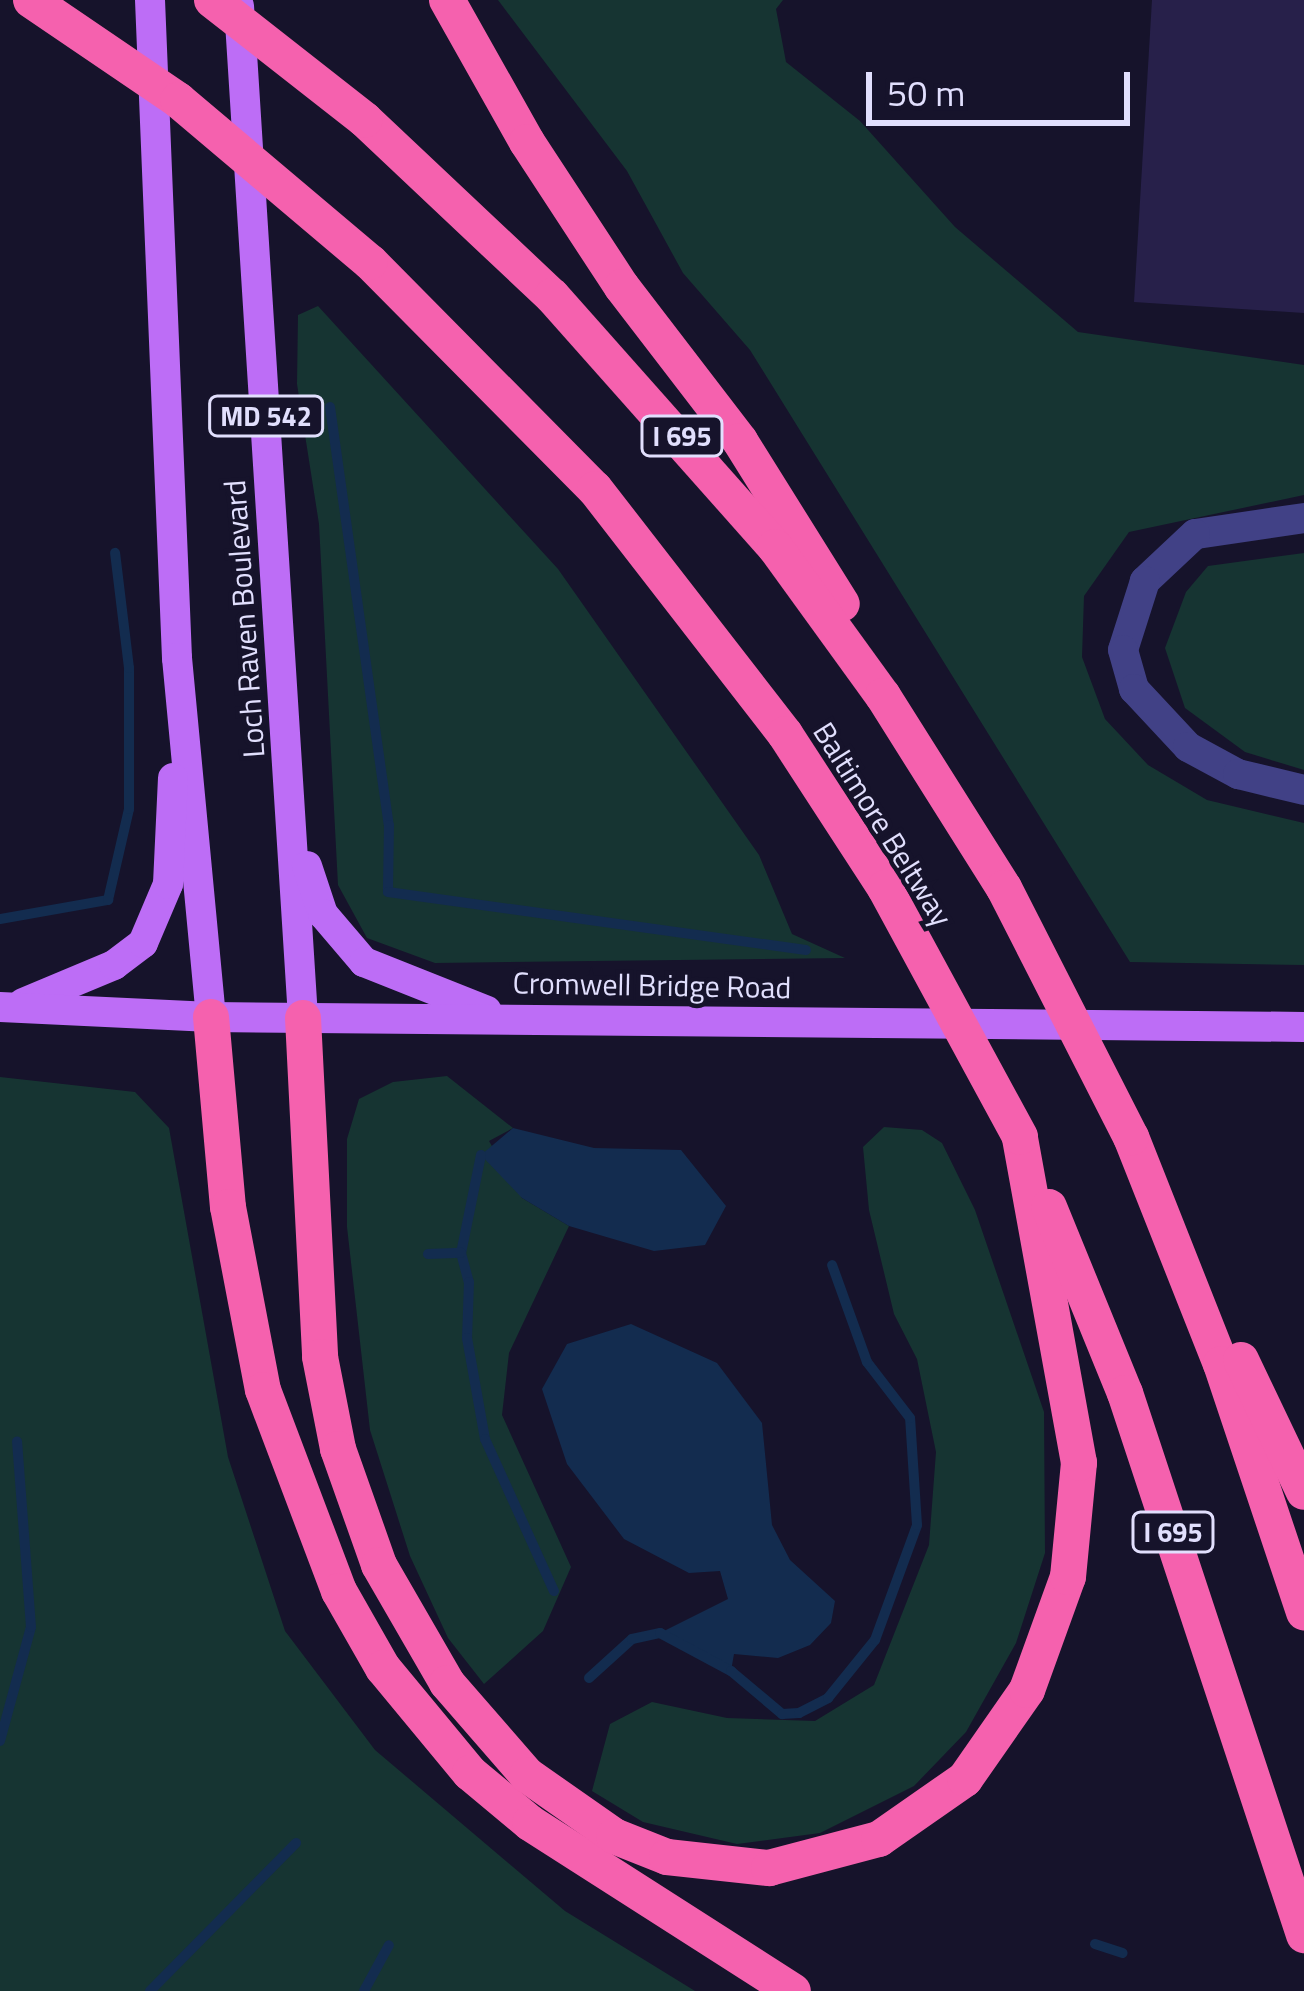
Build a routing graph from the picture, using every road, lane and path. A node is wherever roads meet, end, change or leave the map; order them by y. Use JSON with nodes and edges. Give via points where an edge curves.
{"nodes":[{"id":1,"x":31,"y":0,"type":"edge"},
{"id":2,"x":150,"y":0,"type":"edge"},
{"id":3,"x":212,"y":0,"type":"edge"},
{"id":4,"x":239,"y":0,"type":"edge"},
{"id":5,"x":447,"y":0,"type":"edge"},
{"id":6,"x":1304,"y":518,"type":"edge"},
{"id":7,"x":177,"y":658,"type":"junction"},
{"id":8,"x":1304,"y":790,"type":"edge"},
{"id":9,"x":946,"y":798,"type":"junction"},
{"id":10,"x":296,"y":832,"type":"junction"},
{"id":11,"x":6,"y":1007,"type":"edge"},
{"id":12,"x":211,"y":1016,"type":"junction"},
{"id":13,"x":304,"y":1018,"type":"junction"},
{"id":14,"x":512,"y":1019,"type":"junction"},
{"id":15,"x":1304,"y":1027,"type":"edge"},
{"id":16,"x":1020,"y":1137,"type":"junction"},
{"id":17,"x":1145,"y":1174,"type":"junction"},
{"id":18,"x":1304,"y":1492,"type":"edge"},
{"id":19,"x":1304,"y":1612,"type":"edge"},
{"id":20,"x":1304,"y":1935,"type":"edge"},
{"id":21,"x":793,"y":1991,"type":"edge"}],
"edges":[{"from":1,"to":16,"type":"highway","name":"Baltimore Beltway","number":"I 695","bridge":true,"via":[[178,100],[370,262],[595,489],[736,667],[885,888]]},
{"from":2,"to":7,"type":"main road","number":"MD 542"},
{"from":3,"to":9,"type":"highway","number":"I 695","bridge":true,"via":[[365,121],[665,416],[775,547]]},
{"from":4,"to":10,"type":"main road","name":"Loch Raven Boulevard","number":"MD 542"},
{"from":5,"to":9,"type":"highway","via":[[610,269],[798,528]]},
{"from":6,"to":8,"type":"lane","via":[[1259,518],[1195,534],[1145,581],[1123,650],[1134,689],[1188,747],[1238,774]]},
{"from":7,"to":11,"type":"main road","via":[[168,884],[160,913],[143,943],[114,964]]},
{"from":7,"to":12,"type":"main road","number":"MD 542"},
{"from":9,"to":17,"type":"highway","number":"I 695","bridge":true,"via":[[1004,888]]},
{"from":10,"to":13,"type":"main road","name":"Loch Raven Boulevard","number":"MD 542"},
{"from":10,"to":14,"type":"main road","via":[[323,914],[364,962]]},
{"from":11,"to":12,"type":"main road","name":"Cromwell Bridge Road"},
{"from":12,"to":13,"type":"main road","name":"Cromwell Bridge Road"},
{"from":12,"to":21,"type":"highway","via":[[228,1207],[263,1390],[296,1493],[383,1668],[470,1773],[530,1823]]},
{"from":13,"to":14,"type":"main road","name":"Cromwell Bridge Road"},
{"from":13,"to":16,"type":"highway","via":[[320,1357],[338,1449],[379,1565],[447,1683],[527,1774],[614,1836],[667,1857],[770,1868],[879,1839],[965,1779],[1027,1690],[1068,1577],[1079,1463]]},
{"from":14,"to":15,"type":"main road","name":"Cromwell Bridge Road"},
{"from":16,"to":20,"type":"highway","name":"Baltimore Beltway","number":"I 695","via":[[1125,1394]]},
{"from":17,"to":18,"type":"highway"},
{"from":17,"to":19,"type":"highway","number":"I 695","via":[[1221,1364]]}]}
